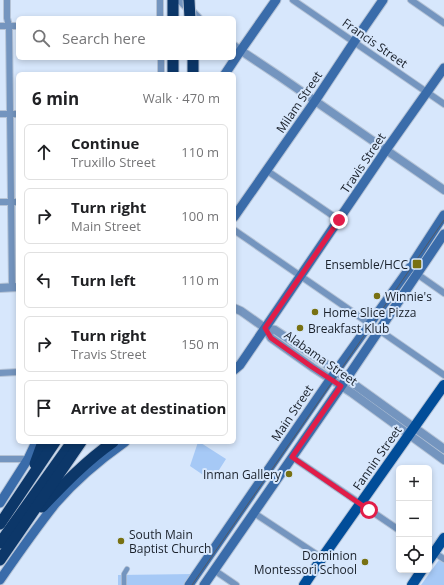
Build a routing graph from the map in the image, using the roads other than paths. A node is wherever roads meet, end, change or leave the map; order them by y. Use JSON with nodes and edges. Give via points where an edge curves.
{"nodes":[{"id":1,"x":7,"y":0,"type":"edge"},
{"id":2,"x":160,"y":0,"type":"edge"},
{"id":3,"x":173,"y":0,"type":"edge"},
{"id":4,"x":180,"y":0,"type":"edge"},
{"id":5,"x":189,"y":0,"type":"edge"},
{"id":6,"x":276,"y":0,"type":"edge"},
{"id":7,"x":293,"y":0,"type":"edge"},
{"id":8,"x":383,"y":0,"type":"edge"},
{"id":9,"x":411,"y":0,"type":"edge"},
{"id":10,"x":160,"y":16,"type":"edge"},
{"id":11,"x":172,"y":16,"type":"edge"},
{"id":12,"x":190,"y":16,"type":"edge"},
{"id":13,"x":196,"y":16,"type":"edge"},
{"id":14,"x":444,"y":23,"type":"edge"},
{"id":15,"x":0,"y":26,"type":"edge"},
{"id":16,"x":9,"y":26,"type":"junction"},
{"id":17,"x":16,"y":26,"type":"edge"},
{"id":18,"x":354,"y":42,"type":"junction"},
{"id":19,"x":237,"y":48,"type":"edge"},
{"id":20,"x":161,"y":60,"type":"edge"},
{"id":21,"x":173,"y":60,"type":"edge"},
{"id":22,"x":192,"y":60,"type":"edge"},
{"id":23,"x":231,"y":60,"type":"edge"},
{"id":24,"x":444,"y":68,"type":"edge"},
{"id":25,"x":161,"y":72,"type":"edge"},
{"id":26,"x":173,"y":72,"type":"edge"},
{"id":27,"x":193,"y":72,"type":"edge"},
{"id":28,"x":226,"y":72,"type":"edge"},
{"id":29,"x":427,"y":93,"type":"junction"},
{"id":30,"x":315,"y":101,"type":"junction"},
{"id":31,"x":444,"y":104,"type":"edge"},
{"id":32,"x":0,"y":114,"type":"edge"},
{"id":33,"x":10,"y":114,"type":"junction"},
{"id":34,"x":16,"y":114,"type":"edge"},
{"id":35,"x":386,"y":150,"type":"junction"},
{"id":36,"x":266,"y":170,"type":"junction"},
{"id":37,"x":444,"y":190,"type":"edge"},
{"id":38,"x":0,"y":202,"type":"edge"},
{"id":39,"x":11,"y":202,"type":"junction"},
{"id":40,"x":16,"y":202,"type":"edge"},
{"id":41,"x":236,"y":214,"type":"edge"},
{"id":42,"x":444,"y":215,"type":"edge"},
{"id":43,"x":339,"y":220,"type":"junction"},
{"id":44,"x":236,"y":231,"type":"edge"},
{"id":45,"x":444,"y":234,"type":"edge"},
{"id":46,"x":417,"y":274,"type":"junction"},
{"id":47,"x":301,"y":276,"type":"junction"},
{"id":48,"x":0,"y":288,"type":"edge"},
{"id":49,"x":15,"y":288,"type":"edge"},
{"id":50,"x":444,"y":293,"type":"edge"},
{"id":51,"x":236,"y":309,"type":"edge"},
{"id":52,"x":370,"y":324,"type":"junction"},
{"id":53,"x":265,"y":328,"type":"junction"},
{"id":54,"x":379,"y":330,"type":"junction"},
{"id":55,"x":236,"y":367,"type":"edge"},
{"id":56,"x":336,"y":371,"type":"junction"},
{"id":57,"x":16,"y":372,"type":"edge"},
{"id":58,"x":0,"y":373,"type":"edge"},
{"id":59,"x":444,"y":375,"type":"edge"},
{"id":60,"x":347,"y":378,"type":"junction"},
{"id":61,"x":330,"y":379,"type":"junction"},
{"id":62,"x":444,"y":385,"type":"edge"},
{"id":63,"x":341,"y":386,"type":"junction"},
{"id":64,"x":412,"y":431,"type":"junction"},
{"id":65,"x":35,"y":444,"type":"edge"},
{"id":66,"x":42,"y":444,"type":"edge"},
{"id":67,"x":54,"y":444,"type":"edge"},
{"id":68,"x":58,"y":444,"type":"edge"},
{"id":69,"x":64,"y":444,"type":"edge"},
{"id":70,"x":71,"y":444,"type":"edge"},
{"id":71,"x":80,"y":444,"type":"edge"},
{"id":72,"x":110,"y":444,"type":"edge"},
{"id":73,"x":122,"y":444,"type":"edge"},
{"id":74,"x":444,"y":449,"type":"edge"},
{"id":75,"x":292,"y":457,"type":"junction"},
{"id":76,"x":0,"y":459,"type":"edge"},
{"id":77,"x":28,"y":459,"type":"junction"},
{"id":78,"x":444,"y":460,"type":"edge"},
{"id":79,"x":51,"y":461,"type":"junction"},
{"id":80,"x":31,"y":476,"type":"junction"},
{"id":81,"x":0,"y":503,"type":"edge"},
{"id":82,"x":360,"y":504,"type":"junction"},
{"id":83,"x":254,"y":513,"type":"junction"},
{"id":84,"x":0,"y":524,"type":"edge"},
{"id":85,"x":396,"y":528,"type":"edge"},
{"id":86,"x":16,"y":536,"type":"junction"},
{"id":87,"x":0,"y":538,"type":"edge"},
{"id":88,"x":444,"y":538,"type":"edge"},
{"id":89,"x":0,"y":543,"type":"edge"},
{"id":90,"x":432,"y":553,"type":"edge"},
{"id":91,"x":432,"y":554,"type":"edge"},
{"id":92,"x":322,"y":558,"type":"junction"},
{"id":93,"x":444,"y":559,"type":"edge"},
{"id":94,"x":0,"y":560,"type":"edge"},
{"id":95,"x":127,"y":569,"type":"dead end"},
{"id":96,"x":214,"y":570,"type":"junction"},
{"id":97,"x":420,"y":573,"type":"edge"},
{"id":98,"x":0,"y":580,"type":"edge"},
{"id":99,"x":124,"y":585,"type":"edge"},
{"id":100,"x":188,"y":585,"type":"edge"},
{"id":101,"x":204,"y":585,"type":"edge"},
{"id":102,"x":236,"y":585,"type":"edge"},
{"id":103,"x":304,"y":585,"type":"edge"},
{"id":104,"x":412,"y":585,"type":"edge"}],
"edges":[{"from":1,"to":16,"type":"street"},
{"from":2,"to":10,"type":"street"},
{"from":3,"to":11,"type":"highway"},
{"from":4,"to":13,"type":"street"},
{"from":5,"to":12,"type":"highway","bridge":true},
{"from":6,"to":19,"type":"main road"},
{"from":7,"to":18,"type":"street","name":"Francis Street"},
{"from":8,"to":18,"type":"main road","name":"Milam Street"},
{"from":9,"to":14,"type":"street"},
{"from":15,"to":16,"type":"street"},
{"from":16,"to":17,"type":"street"},
{"from":16,"to":33,"type":"street"},
{"from":18,"to":29,"type":"street","name":"Francis Street"},
{"from":18,"to":30,"type":"main road","name":"Milam Street"},
{"from":19,"to":30,"type":"street"},
{"from":20,"to":25,"type":"street"},
{"from":21,"to":26,"type":"highway"},
{"from":22,"to":27,"type":"highway"},
{"from":23,"to":28,"type":"main road"},
{"from":24,"to":29,"type":"main road","name":"Travis Street"},
{"from":29,"to":31,"type":"street","name":"Francis Street"},
{"from":29,"to":35,"type":"main road","name":"Travis Street"},
{"from":30,"to":35,"type":"street"},
{"from":30,"to":36,"type":"main road","name":"Milam Street"},
{"from":32,"to":33,"type":"street"},
{"from":33,"to":34,"type":"street"},
{"from":33,"to":39,"type":"street"},
{"from":35,"to":37,"type":"street"},
{"from":35,"to":43,"type":"main road","name":"Travis Street"},
{"from":36,"to":41,"type":"main road","name":"Milam Street"},
{"from":36,"to":43,"type":"street"},
{"from":38,"to":39,"type":"street"},
{"from":39,"to":40,"type":"street"},
{"from":39,"to":49,"type":"street"},
{"from":42,"to":52,"type":"main road","name":"Main Street"},
{"from":43,"to":47,"type":"main road","name":"Travis Street"},
{"from":44,"to":47,"type":"street"},
{"from":45,"to":46,"type":"main road","name":"Main Street"},
{"from":46,"to":50,"type":"street"},
{"from":46,"to":54,"type":"main road","name":"Main Street"},
{"from":47,"to":52,"type":"street"},
{"from":47,"to":53,"type":"main road","name":"Travis Street"},
{"from":48,"to":49,"type":"street"},
{"from":51,"to":53,"type":"street"},
{"from":52,"to":56,"type":"main road","name":"Main Street"},
{"from":53,"to":55,"type":"main road","name":"Travis Street"},
{"from":53,"to":56,"type":"street","name":"Alabama Street","via":[[275,330]]},
{"from":53,"to":61,"type":"street","name":"Alabama Street","via":[[271,338]]},
{"from":54,"to":59,"type":"street"},
{"from":54,"to":60,"type":"main road","name":"Main Street"},
{"from":56,"to":60,"type":"street","name":"Alabama Street"},
{"from":56,"to":61,"type":"main road","name":"Main Street"},
{"from":57,"to":58,"type":"street"},
{"from":60,"to":63,"type":"main road","name":"Main Street"},
{"from":60,"to":64,"type":"street","name":"Alabama Street"},
{"from":61,"to":63,"type":"street","name":"Alabama Street"},
{"from":61,"to":100,"type":"main road","name":"Main Street"},
{"from":62,"to":64,"type":"main road","name":"Fannin Street"},
{"from":63,"to":64,"type":"street","name":"Alabama Street"},
{"from":63,"to":75,"type":"main road","name":"Main Street"},
{"from":64,"to":74,"type":"street","name":"Alabama Street"},
{"from":64,"to":78,"type":"street","name":"Alabama Street"},
{"from":64,"to":82,"type":"main road","name":"Fannin Street"},
{"from":65,"to":77,"type":"main road"},
{"from":66,"to":80,"type":"highway"},
{"from":67,"to":80,"type":"highway"},
{"from":68,"to":79,"type":"highway"},
{"from":69,"to":79,"type":"highway"},
{"from":70,"to":89,"type":"highway"},
{"from":71,"to":86,"type":"highway"},
{"from":72,"to":86,"type":"highway","via":[[73,474]]},
{"from":73,"to":98,"type":"main road","via":[[78,480],[57,503]]},
{"from":75,"to":82,"type":"street"},
{"from":75,"to":83,"type":"main road","name":"Main Street"},
{"from":76,"to":77,"type":"street"},
{"from":77,"to":81,"type":"main road"},
{"from":79,"to":87,"type":"highway"},
{"from":80,"to":84,"type":"highway"},
{"from":82,"to":85,"type":"street"},
{"from":82,"to":92,"type":"main road","name":"Fannin Street"},
{"from":83,"to":92,"type":"street"},
{"from":83,"to":96,"type":"main road","name":"Main Street"},
{"from":86,"to":94,"type":"highway"},
{"from":88,"to":90,"type":"main road"},
{"from":91,"to":93,"type":"street"},
{"from":92,"to":103,"type":"main road","name":"Fannin Street"},
{"from":95,"to":99,"type":"street","via":[[124,574]]},
{"from":96,"to":101,"type":"main road","name":"Main Street"},
{"from":96,"to":102,"type":"street"},
{"from":97,"to":104,"type":"main road"}]}
